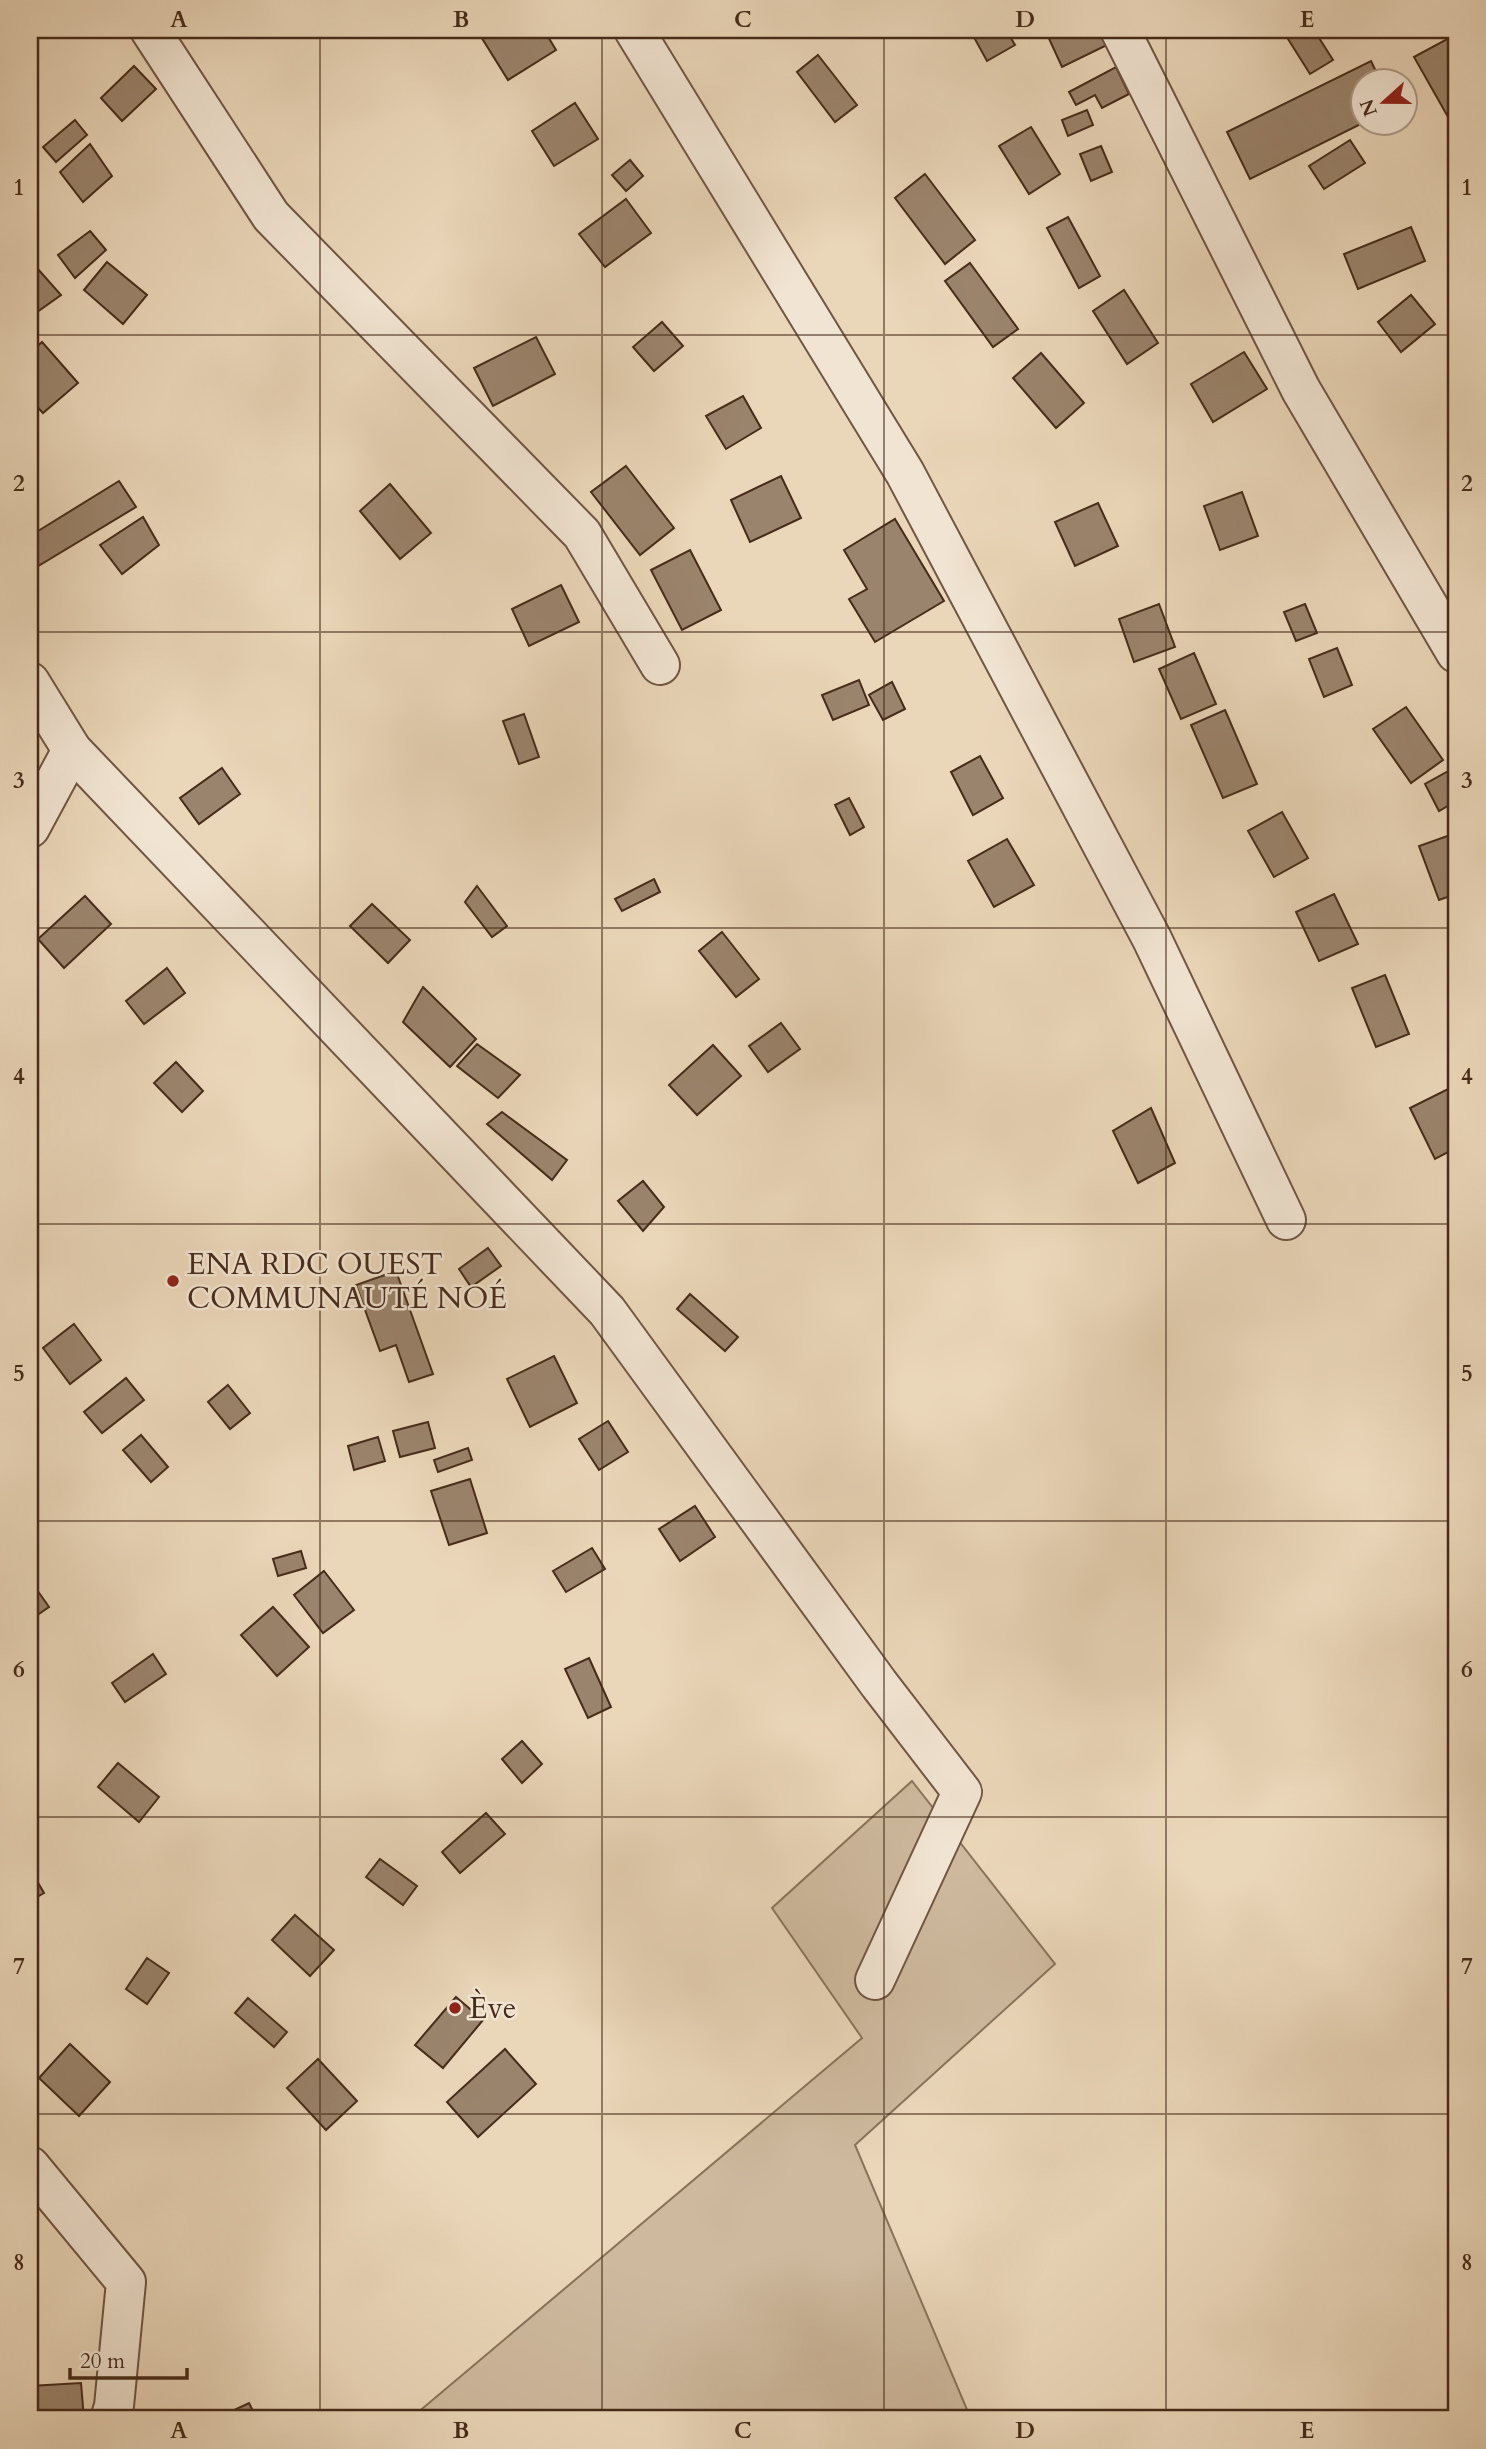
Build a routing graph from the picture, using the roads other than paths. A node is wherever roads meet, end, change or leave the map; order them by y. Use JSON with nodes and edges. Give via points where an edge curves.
{"nodes":[{"id":1,"x":150,"y":30,"type":"edge"},
{"id":2,"x":634,"y":30,"type":"edge"},
{"id":3,"x":1120,"y":30,"type":"edge"},
{"id":4,"x":1456,"y":653,"type":"edge"},
{"id":5,"x":660,"y":665,"type":"dead end"},
{"id":6,"x":30,"y":682,"type":"edge"},
{"id":7,"x":72,"y":750,"type":"junction"},
{"id":8,"x":30,"y":828,"type":"edge"},
{"id":9,"x":1286,"y":1220,"type":"dead end"},
{"id":10,"x":875,"y":1980,"type":"dead end"},
{"id":11,"x":30,"y":2166,"type":"edge"},
{"id":12,"x":110,"y":2419,"type":"edge"}],
"edges":[{"from":1,"to":5,"type":"street","via":[[271,216],[582,534]]},
{"from":2,"to":9,"type":"street","via":[[905,473],[1152,939]]},
{"from":3,"to":4,"type":"street","via":[[1301,390]]},
{"from":6,"to":7,"type":"street"},
{"from":7,"to":8,"type":"street"},
{"from":7,"to":10,"type":"street","via":[[607,1311],[962,1792]]},
{"from":11,"to":12,"type":"street","via":[[126,2282]]}]}
